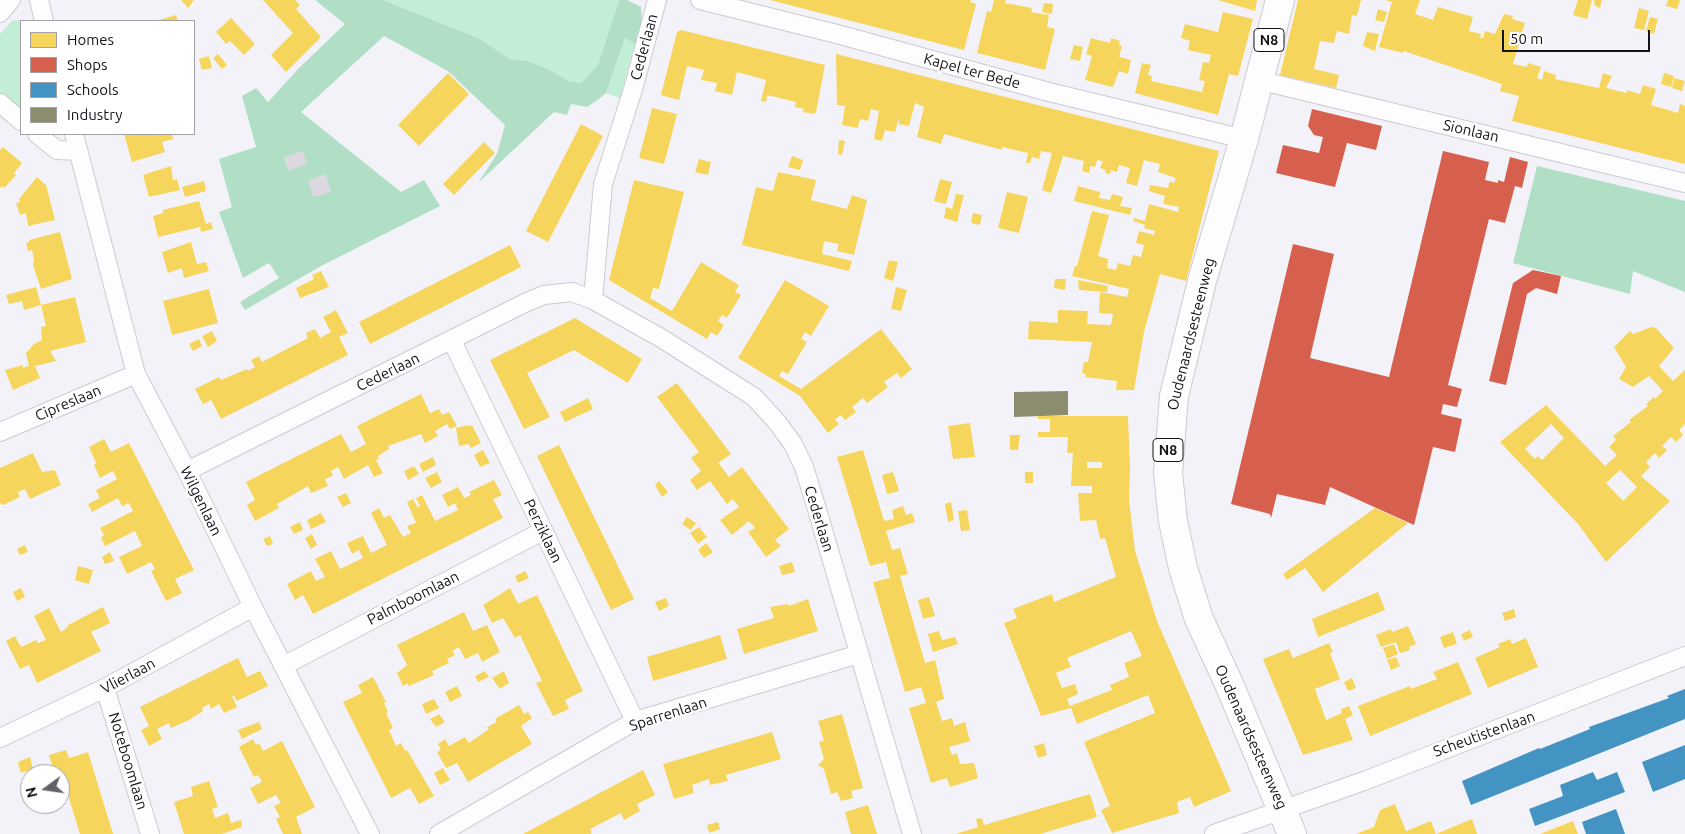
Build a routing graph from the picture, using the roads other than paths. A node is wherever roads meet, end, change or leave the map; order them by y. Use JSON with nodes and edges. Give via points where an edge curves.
{"nodes":[{"id":1,"x":11,"y":0,"type":"edge"},
{"id":2,"x":39,"y":0,"type":"edge"},
{"id":3,"x":657,"y":0,"type":"edge"},
{"id":4,"x":700,"y":0,"type":"edge"},
{"id":5,"x":1280,"y":0,"type":"edge"},
{"id":6,"x":0,"y":13,"type":"edge"},
{"id":7,"x":44,"y":20,"type":"edge"},
{"id":8,"x":1258,"y":80,"type":"junction"},
{"id":9,"x":0,"y":103,"type":"edge"},
{"id":10,"x":20,"y":120,"type":"edge"},
{"id":11,"x":38,"y":135,"type":"edge"},
{"id":12,"x":1244,"y":139,"type":"junction"},
{"id":13,"x":76,"y":142,"type":"edge"},
{"id":14,"x":1685,"y":183,"type":"edge"},
{"id":15,"x":593,"y":300,"type":"junction"},
{"id":16,"x":452,"y":341,"type":"junction"},
{"id":17,"x":136,"y":374,"type":"junction"},
{"id":18,"x":0,"y":432,"type":"edge"},
{"id":19,"x":187,"y":471,"type":"junction"},
{"id":20,"x":544,"y":531,"type":"junction"},
{"id":21,"x":253,"y":607,"type":"junction"},
{"id":22,"x":859,"y":654,"type":"junction"},
{"id":23,"x":1685,"y":656,"type":"edge"},
{"id":24,"x":283,"y":666,"type":"junction"},
{"id":25,"x":105,"y":688,"type":"junction"},
{"id":26,"x":635,"y":722,"type":"junction"},
{"id":27,"x":0,"y":738,"type":"edge"},
{"id":28,"x":1283,"y":808,"type":"junction"},
{"id":29,"x":150,"y":834,"type":"edge"},
{"id":30,"x":370,"y":834,"type":"edge"},
{"id":31,"x":439,"y":834,"type":"edge"},
{"id":32,"x":912,"y":834,"type":"edge"},
{"id":33,"x":1214,"y":834,"type":"edge"},
{"id":34,"x":1292,"y":834,"type":"edge"}],
"edges":[{"from":1,"to":6,"type":"street"},
{"from":2,"to":7,"type":"street"},
{"from":3,"to":15,"type":"street","name":"Cederlaan","via":[[603,184]]},
{"from":4,"to":12,"type":"street","name":"Kapel ter Bede","via":[[1049,92]]},
{"from":5,"to":8,"type":"main road","name":"Oudenaardsesteenweg","number":"N8"},
{"from":8,"to":12,"type":"main road","name":"Oudenaardsesteenweg","number":"N8"},
{"from":8,"to":14,"type":"street","name":"Sionlaan"},
{"from":9,"to":10,"type":"street"},
{"from":11,"to":13,"type":"street","name":"Wilgenlaan","via":[[57,150]]},
{"from":12,"to":28,"type":"main road","name":"Oudenaardsesteenweg","number":"N8","via":[[1202,281],[1174,396],[1168,473],[1183,568],[1199,619]]},
{"from":13,"to":17,"type":"street","name":"Wilgenlaan"},
{"from":15,"to":16,"type":"street","name":"Cederlaan","via":[[572,292],[544,295]]},
{"from":15,"to":22,"type":"street","name":"Cederlaan","via":[[728,379],[754,397],[777,422],[804,467]]},
{"from":16,"to":19,"type":"street","name":"Cederlaan"},
{"from":16,"to":20,"type":"street","name":"Perziklaan"},
{"from":17,"to":18,"type":"street","name":"Cipreslaan"},
{"from":17,"to":19,"type":"street","name":"Wilgenlaan"},
{"from":19,"to":21,"type":"street","name":"Wilgenlaan"},
{"from":20,"to":24,"type":"street","name":"Palmboomlaan"},
{"from":20,"to":26,"type":"street","name":"Perziklaan"},
{"from":21,"to":24,"type":"street","name":"Wilgenlaan"},
{"from":21,"to":25,"type":"street","name":"Vlierlaan"},
{"from":22,"to":26,"type":"street","name":"Sparrenlaan"},
{"from":22,"to":32,"type":"street","name":"Cederlaan"},
{"from":23,"to":28,"type":"street","name":"Scheutistenlaan","via":[[1364,781]]},
{"from":24,"to":30,"type":"street","name":"Wilgenlaan"},
{"from":25,"to":27,"type":"street","name":"Vlierlaan"},
{"from":25,"to":29,"type":"street","name":"Noteboomlaan"},
{"from":26,"to":31,"type":"street","name":"Sparrenlaan"},
{"from":28,"to":33,"type":"street","name":"Scheutistenlaan"},
{"from":28,"to":34,"type":"main road","name":"Oudenaardsesteenweg","number":"N8"}]}
